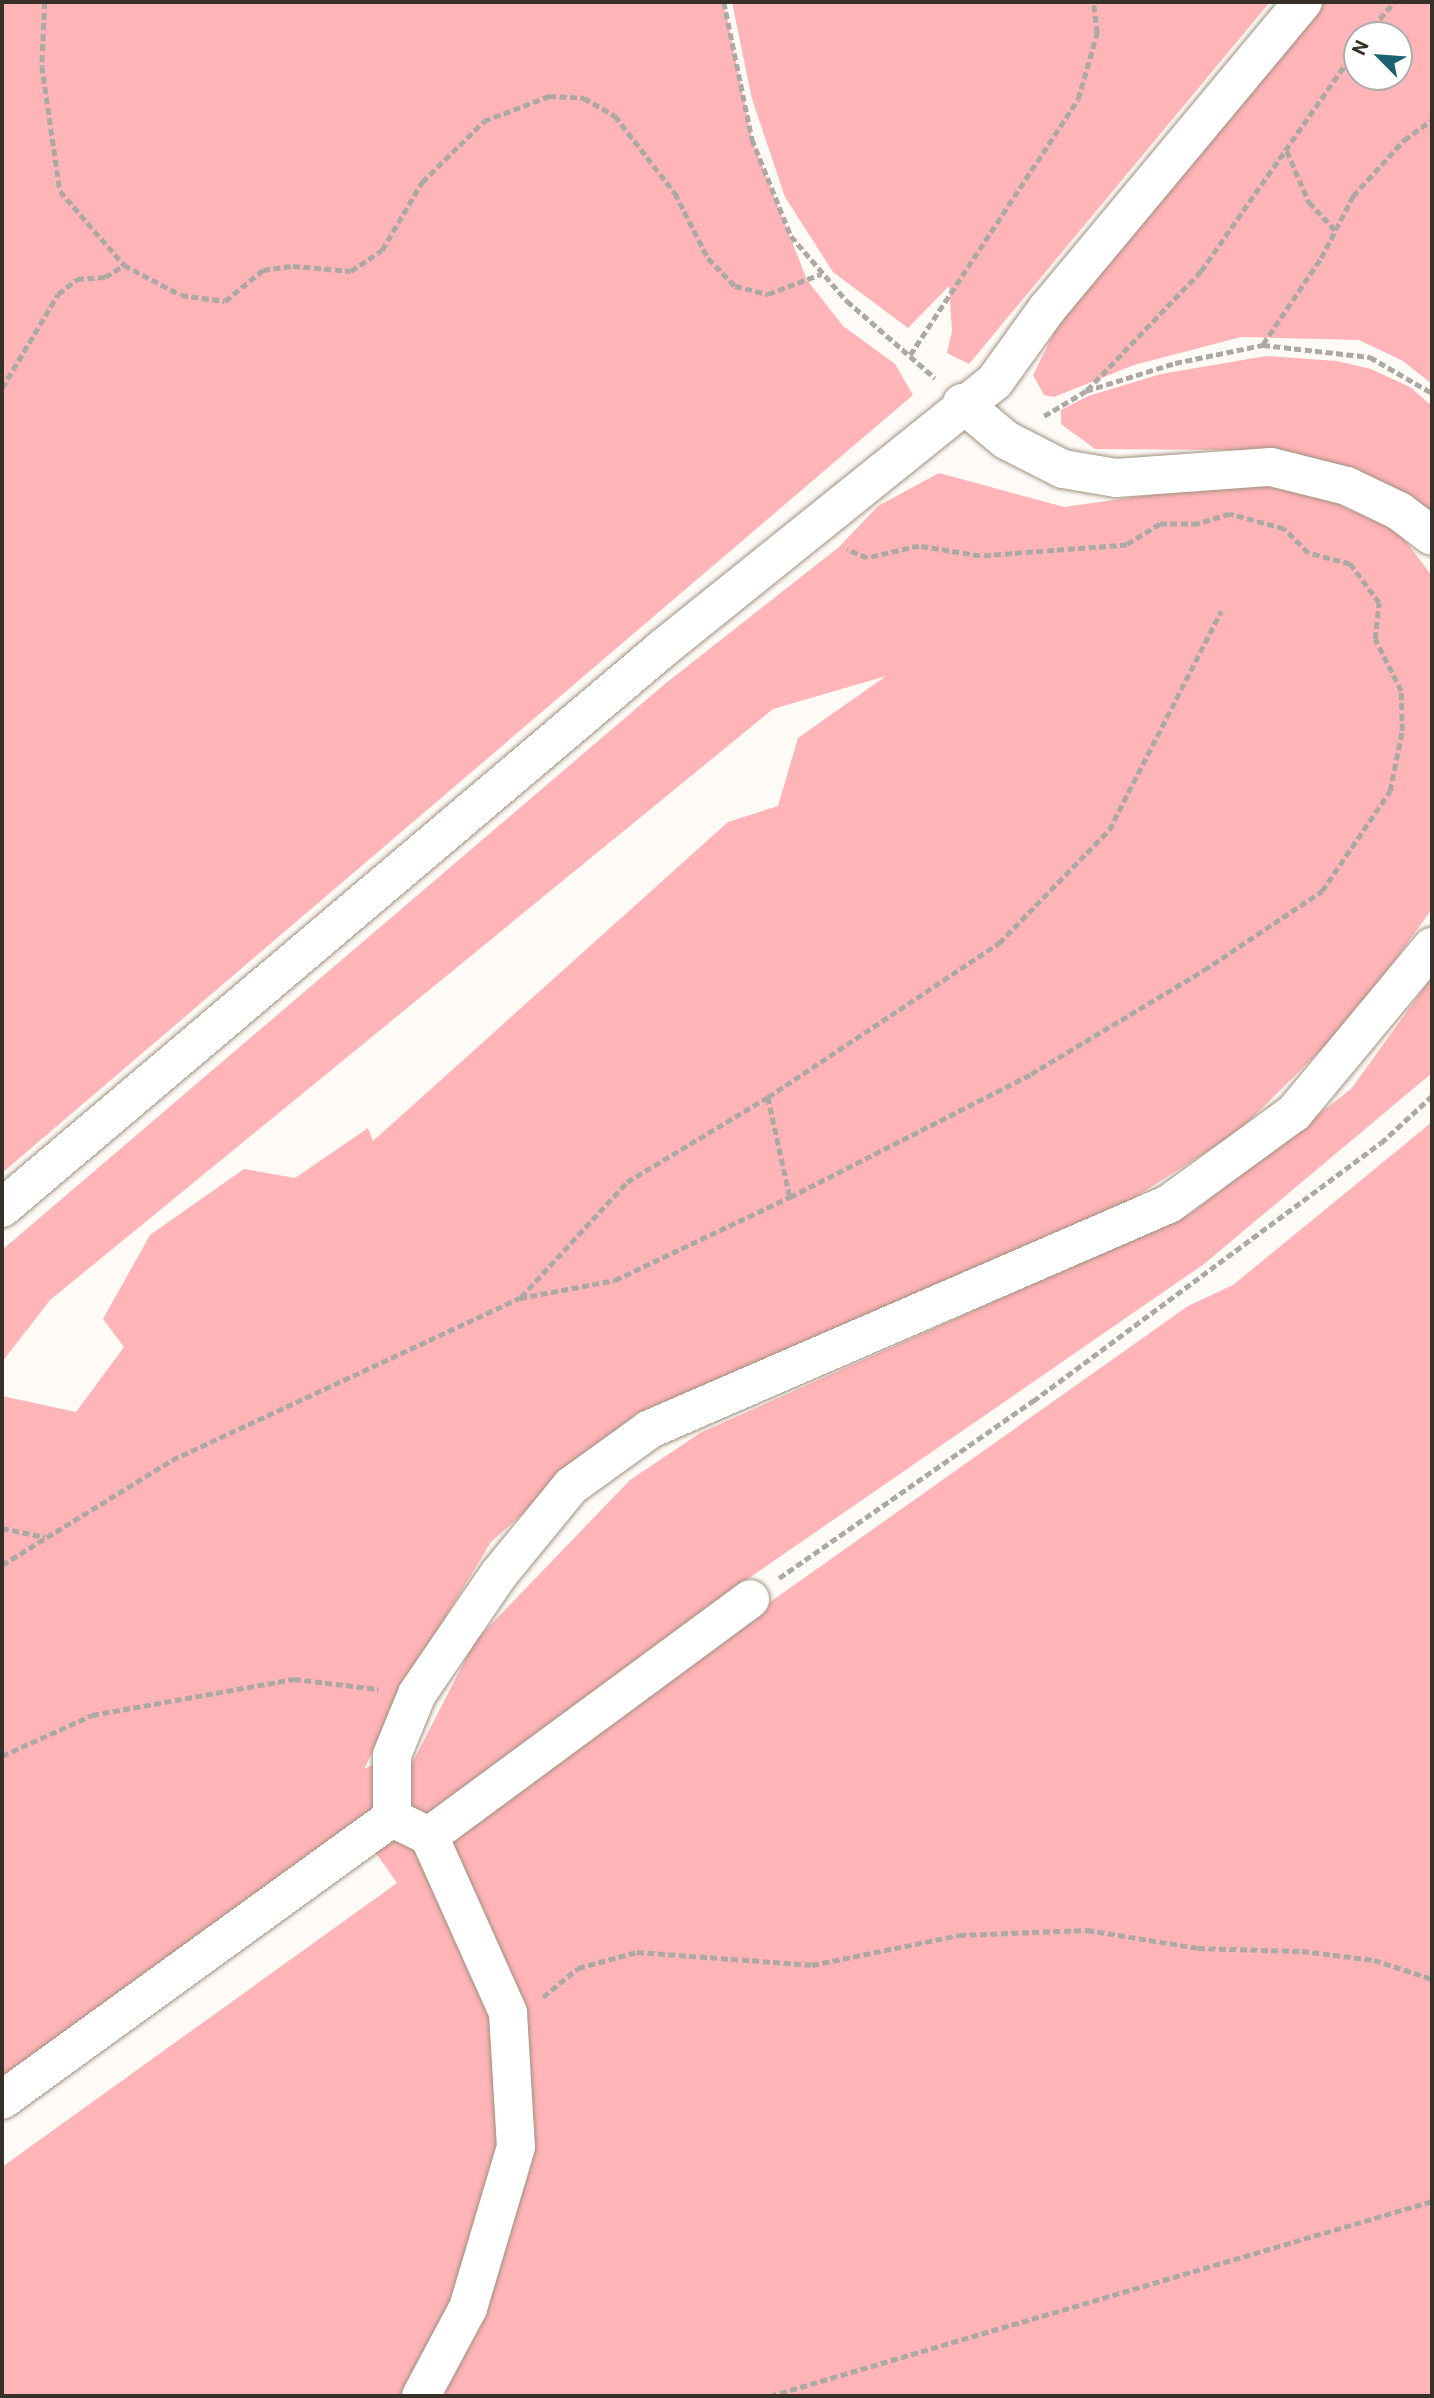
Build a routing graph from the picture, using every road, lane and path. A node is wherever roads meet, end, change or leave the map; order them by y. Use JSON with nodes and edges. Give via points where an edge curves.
{"nodes":[{"id":1,"x":45,"y":2,"type":"edge"},
{"id":2,"x":724,"y":2,"type":"edge"},
{"id":3,"x":1093,"y":2,"type":"edge"},
{"id":4,"x":1303,"y":2,"type":"edge"},
{"id":5,"x":1394,"y":2,"type":"edge"},
{"id":6,"x":1378,"y":21,"type":"edge"},
{"id":7,"x":1343,"y":67,"type":"edge"},
{"id":8,"x":1432,"y":120,"type":"edge"},
{"id":9,"x":1286,"y":150,"type":"junction"},
{"id":10,"x":1335,"y":230,"type":"junction"},
{"id":11,"x":124,"y":265,"type":"junction"},
{"id":12,"x":821,"y":274,"type":"junction"},
{"id":13,"x":1263,"y":345,"type":"junction"},
{"id":14,"x":2,"y":388,"type":"edge"},
{"id":15,"x":1432,"y":393,"type":"edge"},
{"id":16,"x":962,"y":403,"type":"junction"},
{"id":17,"x":1432,"y":536,"type":"edge"},
{"id":18,"x":867,"y":558,"type":"dead end"},
{"id":19,"x":1221,"y":611,"type":"dead end"},
{"id":20,"x":1432,"y":947,"type":"edge"},
{"id":21,"x":1432,"y":1096,"type":"edge"},
{"id":22,"x":768,"y":1097,"type":"junction"},
{"id":23,"x":790,"y":1197,"type":"junction"},
{"id":24,"x":2,"y":1208,"type":"edge"},
{"id":25,"x":520,"y":1298,"type":"junction"},
{"id":26,"x":2,"y":1528,"type":"edge"},
{"id":27,"x":45,"y":1537,"type":"junction"},
{"id":28,"x":2,"y":1565,"type":"edge"},
{"id":29,"x":750,"y":1599,"type":"joint"},
{"id":30,"x":417,"y":1694,"type":"junction"},
{"id":31,"x":2,"y":1756,"type":"edge"},
{"id":32,"x":392,"y":1818,"type":"junction"},
{"id":33,"x":429,"y":1836,"type":"junction"},
{"id":34,"x":1432,"y":1979,"type":"edge"},
{"id":35,"x":508,"y":2013,"type":"junction"},
{"id":36,"x":2,"y":2100,"type":"edge"},
{"id":37,"x":1432,"y":2201,"type":"edge"},
{"id":38,"x":421,"y":2396,"type":"edge"},
{"id":39,"x":770,"y":2396,"type":"edge"}],
"edges":[{"from":1,"to":11,"type":"path","via":[[42,66],[60,191]]},
{"from":2,"to":12,"type":"path","via":[[752,139],[791,236]]},
{"from":3,"to":12,"type":"path","via":[[1097,33],[1078,99],[910,355]]},
{"from":4,"to":16,"type":"street","via":[[1047,309],[995,381]]},
{"from":5,"to":6,"type":"path"},
{"from":7,"to":9,"type":"path"},
{"from":8,"to":10,"type":"path","via":[[1404,140],[1353,196]]},
{"from":9,"to":10,"type":"path","via":[[1309,202]]},
{"from":9,"to":13,"type":"path","via":[[1200,271],[1086,391],[1175,363]]},
{"from":10,"to":13,"type":"path"},
{"from":11,"to":12,"type":"path","via":[[180,295],[225,301],[263,270],[293,266],[351,271],[382,250],[422,183],[484,121],[549,96],[584,98],[615,116],[675,193],[708,258],[735,286],[768,294]]},
{"from":11,"to":14,"type":"path","via":[[105,277],[77,279],[58,294]]},
{"from":13,"to":15,"type":"path","via":[[1370,357]]},
{"from":16,"to":17,"type":"street","via":[[1006,440],[1063,470],[1116,478],[1271,467],[1347,486],[1399,512]]},
{"from":16,"to":24,"type":"street","via":[[662,649]]},
{"from":18,"to":23,"type":"path","via":[[919,545],[980,556],[1127,545],[1160,524],[1198,524],[1230,514],[1284,529],[1308,553],[1350,564],[1379,603],[1375,639],[1401,691],[1402,731],[1390,792],[1322,891],[1204,970],[1031,1074]]},
{"from":19,"to":22,"type":"path","via":[[1109,830],[999,943]]},
{"from":20,"to":30,"type":"street","via":[[1294,1113],[1169,1204],[650,1429],[571,1486],[499,1574]]},
{"from":21,"to":29,"type":"path","via":[[1381,1143],[1033,1401]]},
{"from":22,"to":23,"type":"path"},
{"from":22,"to":25,"type":"path","via":[[627,1182]]},
{"from":23,"to":25,"type":"path","via":[[615,1280]]},
{"from":25,"to":27,"type":"path","via":[[172,1460]]},
{"from":26,"to":27,"type":"path"},
{"from":27,"to":28,"type":"path"},
{"from":29,"to":33,"type":"street"},
{"from":30,"to":31,"type":"path","via":[[294,1679],[92,1715]]},
{"from":30,"to":32,"type":"street","via":[[392,1755]]},
{"from":32,"to":33,"type":"street"},
{"from":32,"to":36,"type":"street"},
{"from":33,"to":35,"type":"street"},
{"from":34,"to":35,"type":"path","via":[[1374,1960],[1301,1951],[1198,1948],[1087,1930],[959,1936],[812,1965],[636,1952],[578,1968],[536,2003]]},
{"from":35,"to":38,"type":"street","via":[[516,2147],[468,2308]]},
{"from":37,"to":39,"type":"path"}]}
